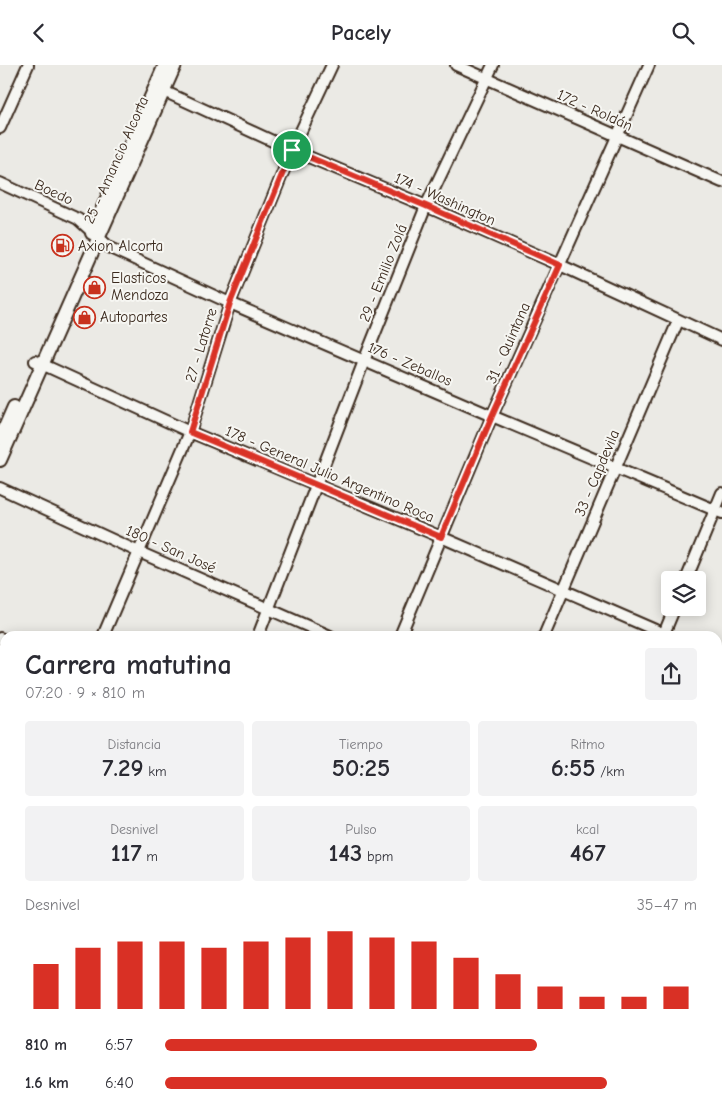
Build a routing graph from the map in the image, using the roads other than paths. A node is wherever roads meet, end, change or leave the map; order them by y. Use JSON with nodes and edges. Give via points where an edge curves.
{"nodes":[{"id":1,"x":28,"y":65,"type":"edge"},
{"id":2,"x":165,"y":65,"type":"edge"},
{"id":3,"x":175,"y":65,"type":"edge"},
{"id":4,"x":332,"y":65,"type":"edge"},
{"id":5,"x":456,"y":65,"type":"edge"},
{"id":6,"x":493,"y":65,"type":"edge"},
{"id":7,"x":649,"y":65,"type":"edge"},
{"id":8,"x":487,"y":79,"type":"junction"},
{"id":9,"x":159,"y":89,"type":"junction"},
{"id":10,"x":0,"y":128,"type":"edge"},
{"id":11,"x":616,"y":135,"type":"junction"},
{"id":12,"x":292,"y":150,"type":"junction"},
{"id":13,"x":722,"y":182,"type":"edge"},
{"id":14,"x":0,"y":183,"type":"edge"},
{"id":15,"x":426,"y":206,"type":"junction"},
{"id":16,"x":96,"y":236,"type":"junction"},
{"id":17,"x":560,"y":265,"type":"junction"},
{"id":18,"x":230,"y":303,"type":"junction"},
{"id":19,"x":678,"y":321,"type":"junction"},
{"id":20,"x":721,"y":337,"type":"edge"},
{"id":21,"x":364,"y":361,"type":"junction"},
{"id":22,"x":39,"y":363,"type":"junction"},
{"id":23,"x":492,"y":416,"type":"junction"},
{"id":24,"x":190,"y":432,"type":"junction"},
{"id":25,"x":0,"y":439,"type":"edge"},
{"id":26,"x":1,"y":457,"type":"edge"},
{"id":27,"x":616,"y":468,"type":"junction"},
{"id":28,"x":316,"y":486,"type":"junction"},
{"id":29,"x":0,"y":488,"type":"edge"},
{"id":30,"x":722,"y":493,"type":"edge"},
{"id":31,"x":718,"y":511,"type":"edge"},
{"id":32,"x":441,"y":537,"type":"junction"},
{"id":33,"x":139,"y":552,"type":"junction"},
{"id":34,"x":690,"y":571,"type":"edge"},
{"id":35,"x":562,"y":591,"type":"junction"},
{"id":36,"x":269,"y":609,"type":"junction"},
{"id":37,"x":672,"y":616,"type":"edge"},
{"id":38,"x":105,"y":631,"type":"edge"},
{"id":39,"x":260,"y":631,"type":"edge"},
{"id":40,"x":319,"y":631,"type":"edge"},
{"id":41,"x":402,"y":631,"type":"edge"},
{"id":42,"x":546,"y":631,"type":"edge"},
{"id":43,"x":654,"y":631,"type":"edge"},
{"id":44,"x":667,"y":631,"type":"edge"}],
"edges":[{"from":1,"to":10,"type":"street"},
{"from":2,"to":9,"type":"main road"},
{"from":3,"to":9,"type":"main road","name":"25 - Amancio Alcorta"},
{"from":4,"to":12,"type":"street","name":"27 - Latorre"},
{"from":5,"to":8,"type":"street","name":"172 - Roldán"},
{"from":6,"to":8,"type":"street","name":"29 - Emilio Zolá"},
{"from":7,"to":11,"type":"street","name":"31 - Quintana"},
{"from":8,"to":11,"type":"street","name":"172 - Roldán"},
{"from":8,"to":15,"type":"street","name":"29 - Emilio Zolá"},
{"from":9,"to":12,"type":"street","name":"174 - Washington"},
{"from":9,"to":16,"type":"main road"},
{"from":11,"to":13,"type":"street","name":"172 - Roldán"},
{"from":11,"to":17,"type":"street","name":"31 - Quintana"},
{"from":12,"to":15,"type":"street","name":"174 - Washington"},
{"from":12,"to":18,"type":"street","name":"27 - Latorre"},
{"from":14,"to":16,"type":"street","name":"Boedo","via":[[78,219]]},
{"from":15,"to":17,"type":"street","name":"174 - Washington"},
{"from":15,"to":21,"type":"street","name":"29 - Emilio Zolá"},
{"from":16,"to":18,"type":"street","name":"176 - Zeballos","via":[[110,247]]},
{"from":16,"to":22,"type":"main road"},
{"from":17,"to":19,"type":"street","name":"174 - Washington"},
{"from":17,"to":23,"type":"street","name":"31 - Quintana"},
{"from":18,"to":21,"type":"street","name":"176 - Zeballos"},
{"from":18,"to":24,"type":"street","name":"27 - Latorre"},
{"from":19,"to":20,"type":"street","name":"174 - Washington"},
{"from":19,"to":27,"type":"street","name":"33 - Capdevila"},
{"from":21,"to":23,"type":"street","name":"176 - Zeballos"},
{"from":21,"to":28,"type":"street","name":"29 - Emilio Zolá"},
{"from":22,"to":24,"type":"street","name":"178 - General Julio Argentino Roca"},
{"from":22,"to":25,"type":"main road"},
{"from":22,"to":26,"type":"main road"},
{"from":23,"to":27,"type":"street","name":"176 - Zeballos"},
{"from":23,"to":32,"type":"street","name":"31 - Quintana"},
{"from":24,"to":28,"type":"street","name":"178 - General Julio Argentino Roca"},
{"from":24,"to":33,"type":"street","name":"27 - Latorre"},
{"from":27,"to":31,"type":"street","name":"176 - Zeballos"},
{"from":27,"to":35,"type":"street","name":"33 - Capdevila"},
{"from":28,"to":32,"type":"street","name":"178 - General Julio Argentino Roca"},
{"from":28,"to":36,"type":"street","name":"29 - Emilio Zolá"},
{"from":29,"to":33,"type":"street","name":"180 - San José"},
{"from":30,"to":31,"type":"street"},
{"from":31,"to":34,"type":"street"},
{"from":32,"to":35,"type":"street","name":"178 - General Julio Argentino Roca"},
{"from":32,"to":41,"type":"street","name":"31 - Quintana"},
{"from":33,"to":36,"type":"street","name":"180 - San José"},
{"from":33,"to":38,"type":"street","name":"27 - Latorre"},
{"from":35,"to":42,"type":"street","name":"33 - Capdevila"},
{"from":35,"to":43,"type":"street","name":"178 - General Julio Argentino Roca"},
{"from":36,"to":39,"type":"street","name":"29 - Emilio Zolá"},
{"from":36,"to":40,"type":"street","name":"180 - San José"},
{"from":37,"to":44,"type":"street"}]}
